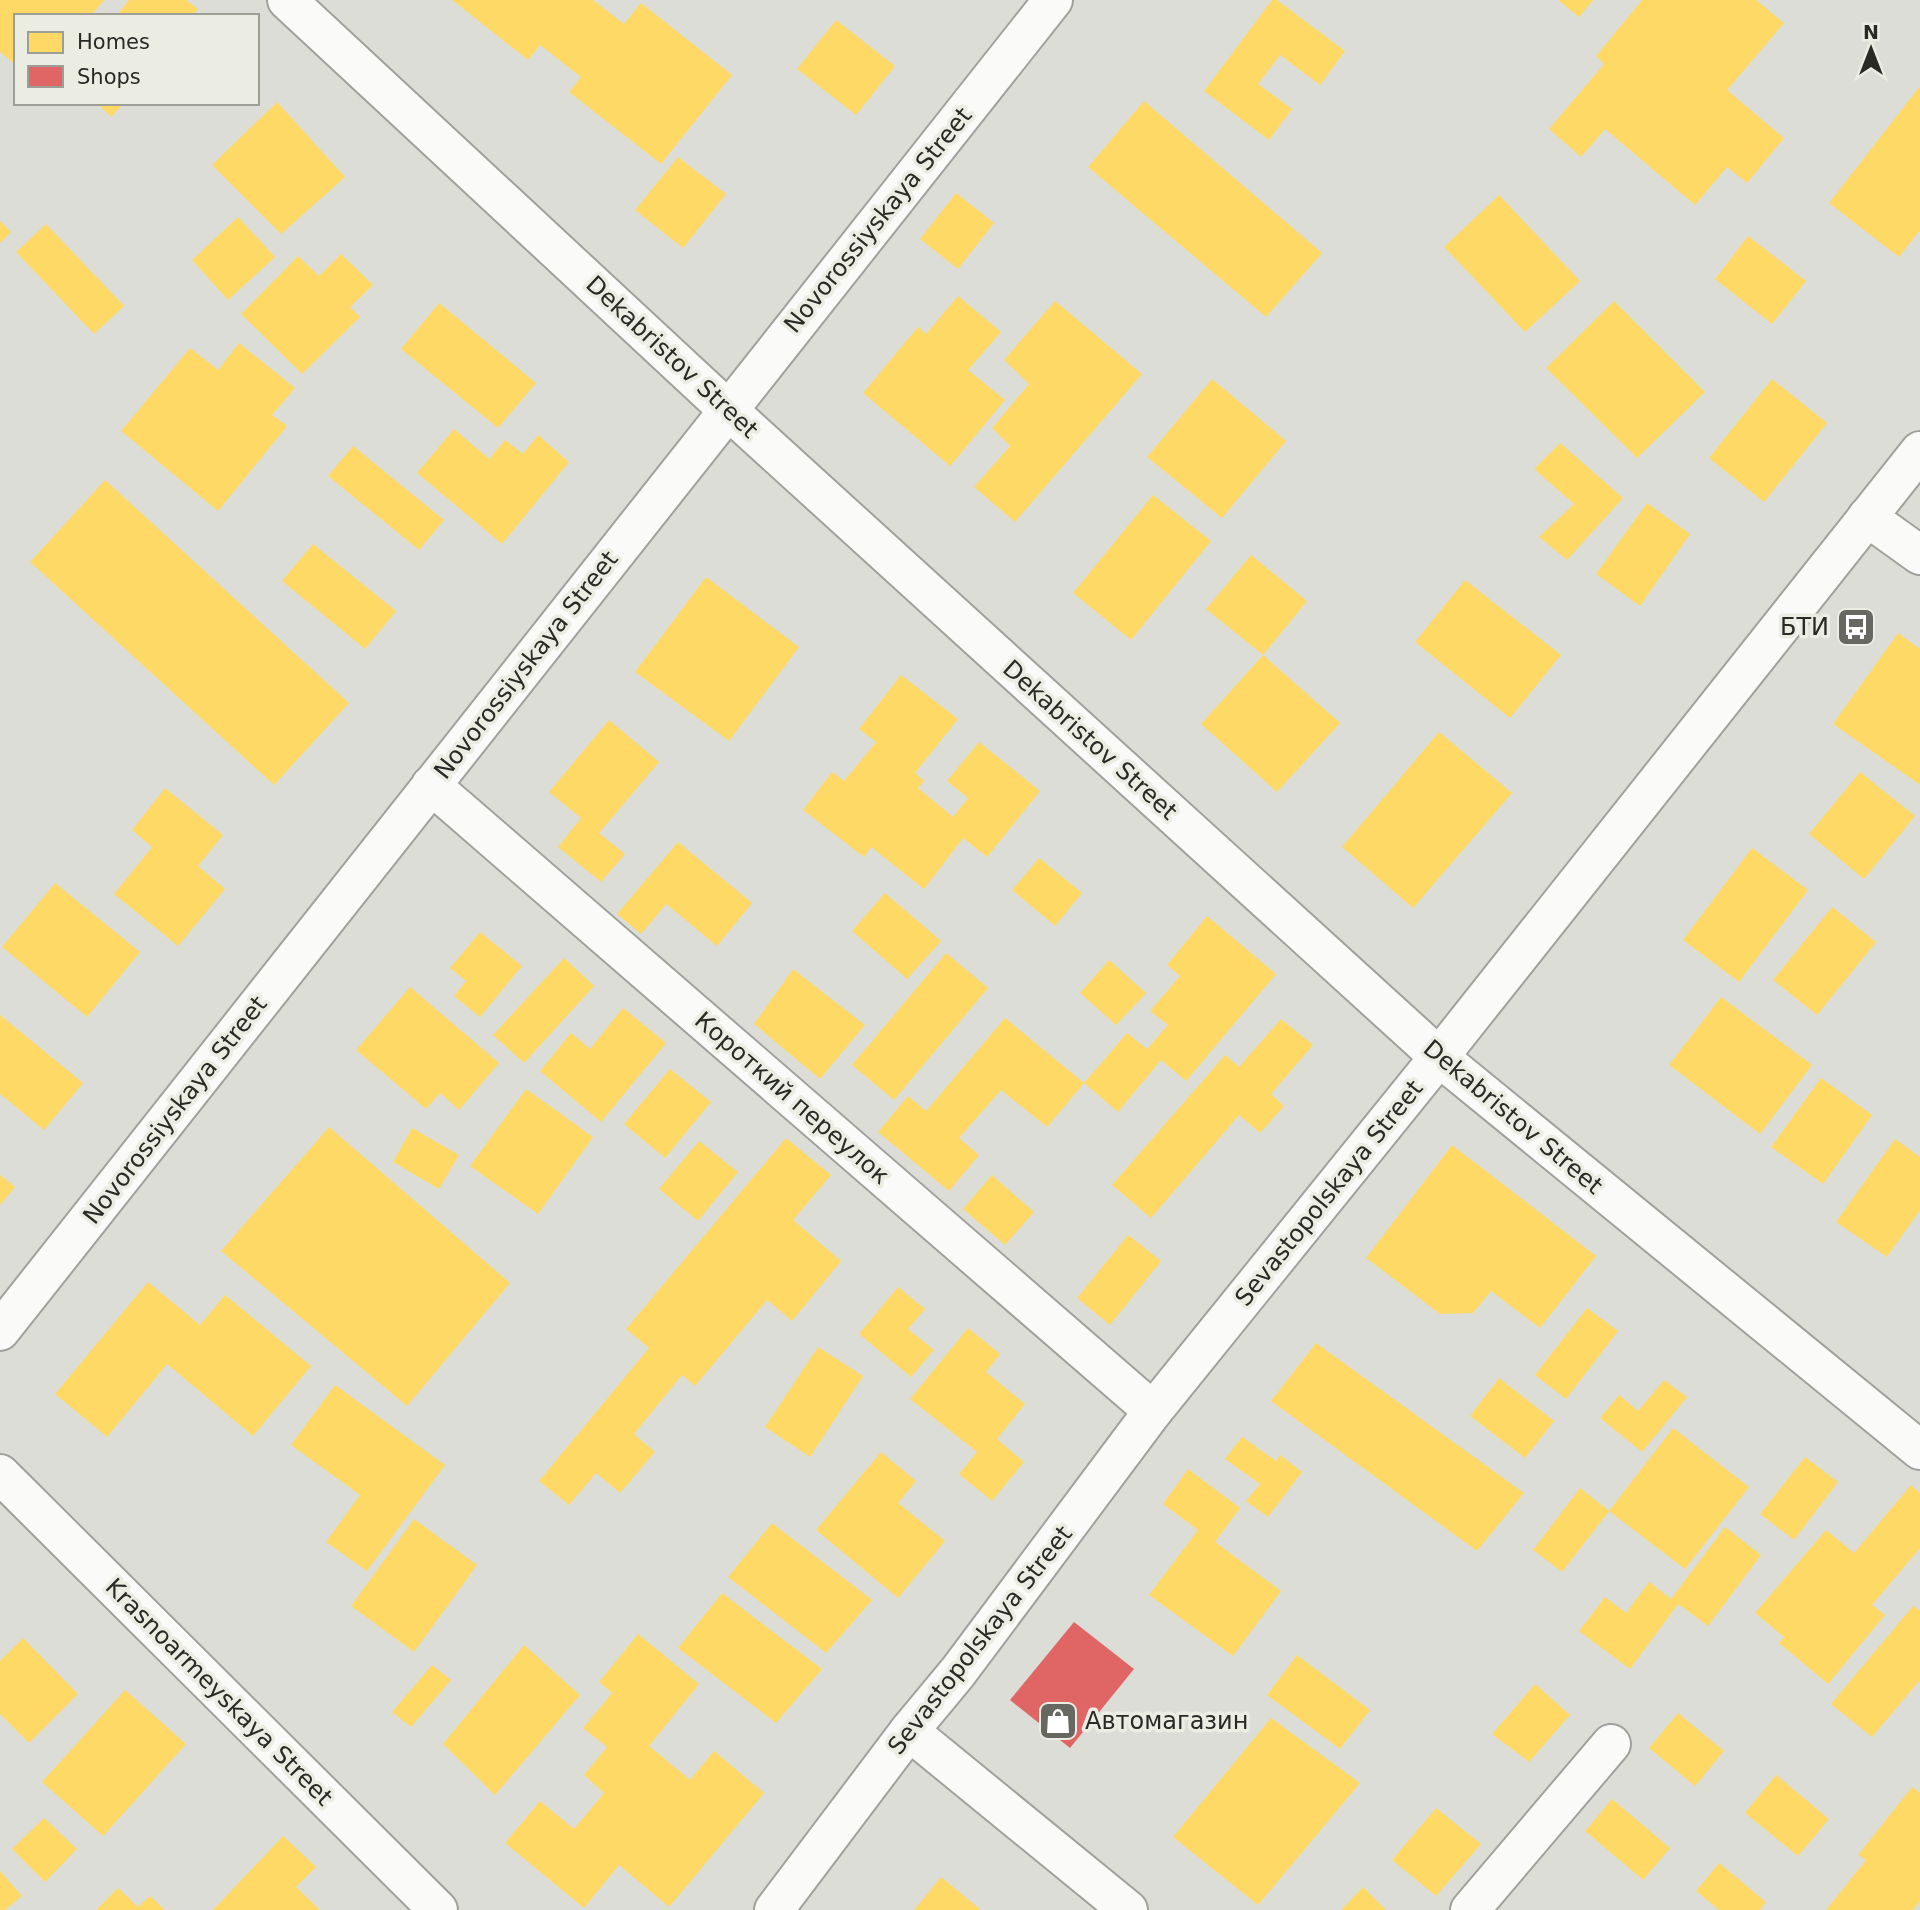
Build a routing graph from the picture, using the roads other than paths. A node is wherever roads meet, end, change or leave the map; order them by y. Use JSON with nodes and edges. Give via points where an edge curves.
{"nodes":[{"id":1,"x":287,"y":0,"type":"edge"},
{"id":2,"x":1054,"y":0,"type":"edge"},
{"id":3,"x":728,"y":410,"type":"junction"},
{"id":4,"x":1920,"y":451,"type":"edge"},
{"id":5,"x":1867,"y":517,"type":"junction"},
{"id":6,"x":1920,"y":555,"type":"edge"},
{"id":7,"x":431,"y":785,"type":"junction"},
{"id":8,"x":1439,"y":1057,"type":"junction"},
{"id":9,"x":0,"y":1331,"type":"edge"},
{"id":10,"x":1153,"y":1411,"type":"junction"},
{"id":11,"x":1920,"y":1450,"type":"edge"},
{"id":12,"x":0,"y":1474,"type":"edge"},
{"id":13,"x":909,"y":1731,"type":"junction"},
{"id":14,"x":1611,"y":1744,"type":"dead end"},
{"id":15,"x":438,"y":1910,"type":"edge"},
{"id":16,"x":774,"y":1910,"type":"edge"},
{"id":17,"x":1128,"y":1910,"type":"edge"},
{"id":18,"x":1470,"y":1910,"type":"edge"}],
"edges":[{"from":1,"to":3,"type":"street","name":"Dekabristov Street"},
{"from":2,"to":3,"type":"street","name":"Novorossiyskaya Street"},
{"from":3,"to":7,"type":"street","name":"Novorossiyskaya Street"},
{"from":3,"to":8,"type":"street","name":"Dekabristov Street"},
{"from":4,"to":5,"type":"street","name":"Sevastopolskaya Street"},
{"from":5,"to":6,"type":"street"},
{"from":5,"to":8,"type":"street","name":"Sevastopolskaya Street"},
{"from":7,"to":9,"type":"street","name":"Novorossiyskaya Street"},
{"from":7,"to":10,"type":"street","name":"Короткий переулок"},
{"from":8,"to":10,"type":"street","name":"Sevastopolskaya Street"},
{"from":8,"to":11,"type":"street","name":"Dekabristov Street"},
{"from":10,"to":13,"type":"street","name":"Sevastopolskaya Street"},
{"from":12,"to":15,"type":"street","name":"Krasnoarmeyskaya Street"},
{"from":13,"to":16,"type":"street","name":"Sevastopolskaya Street"},
{"from":13,"to":17,"type":"street"},
{"from":14,"to":18,"type":"street"}]}
